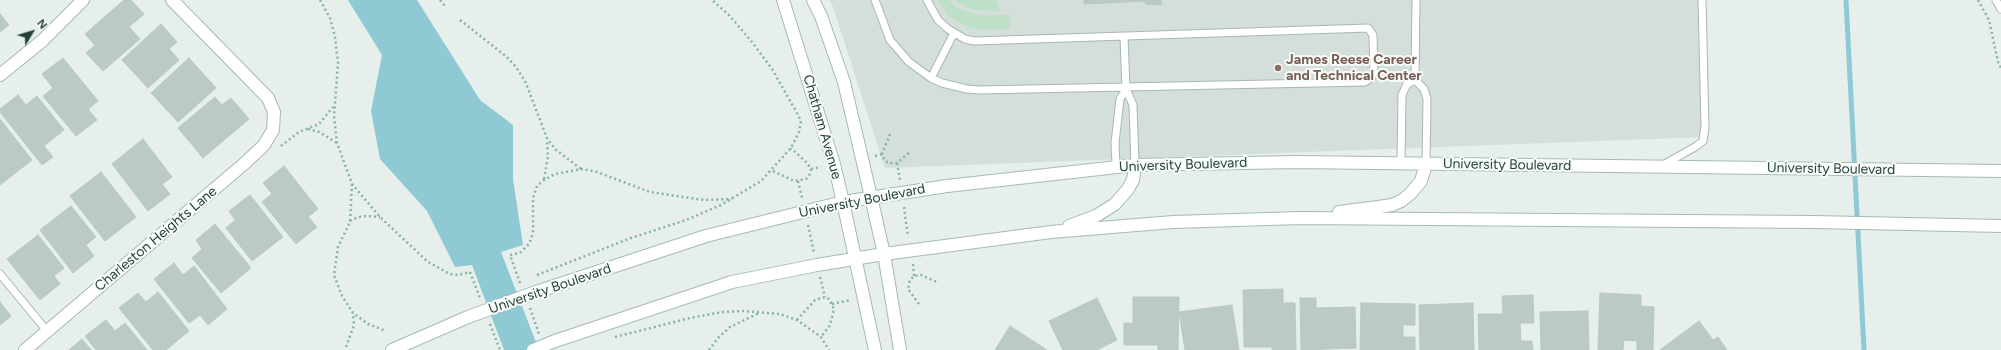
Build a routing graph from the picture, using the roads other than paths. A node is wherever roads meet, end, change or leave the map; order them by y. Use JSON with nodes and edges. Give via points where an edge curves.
{"nodes":[{"id":1,"x":83,"y":0,"type":"edge"},
{"id":2,"x":172,"y":0,"type":"edge"},
{"id":3,"x":783,"y":0,"type":"edge"},
{"id":4,"x":813,"y":0,"type":"edge"},
{"id":5,"x":875,"y":0,"type":"edge"},
{"id":6,"x":927,"y":0,"type":"edge"},
{"id":7,"x":1416,"y":0,"type":"edge"},
{"id":8,"x":1702,"y":0,"type":"edge"},
{"id":9,"x":1996,"y":0,"type":"edge"},
{"id":10,"x":2001,"y":8,"type":"edge"},
{"id":11,"x":954,"y":33,"type":"junction"},
{"id":12,"x":1124,"y":37,"type":"junction"},
{"id":13,"x":0,"y":75,"type":"edge"},
{"id":14,"x":931,"y":78,"type":"junction"},
{"id":15,"x":1415,"y":80,"type":"junction"},
{"id":16,"x":1126,"y":87,"type":"junction"},
{"id":17,"x":1401,"y":163,"type":"junction"},
{"id":18,"x":1426,"y":164,"type":"junction"},
{"id":19,"x":1135,"y":165,"type":"junction"},
{"id":20,"x":1116,"y":167,"type":"junction"},
{"id":21,"x":1659,"y":167,"type":"junction"},
{"id":22,"x":2001,"y":171,"type":"edge"},
{"id":23,"x":871,"y":197,"type":"junction"},
{"id":24,"x":843,"y":202,"type":"junction"},
{"id":25,"x":1300,"y":218,"type":"junction"},
{"id":26,"x":1998,"y":225,"type":"edge"},
{"id":27,"x":1051,"y":232,"type":"junction"},
{"id":28,"x":884,"y":254,"type":"junction"},
{"id":29,"x":854,"y":259,"type":"junction"},
{"id":30,"x":0,"y":274,"type":"edge"},
{"id":31,"x":47,"y":331,"type":"junction"},
{"id":32,"x":25,"y":350,"type":"edge"},
{"id":33,"x":392,"y":350,"type":"edge"},
{"id":34,"x":533,"y":350,"type":"edge"},
{"id":35,"x":874,"y":350,"type":"edge"},
{"id":36,"x":900,"y":350,"type":"edge"}],
"edges":[{"from":1,"to":13,"type":"main road","via":[[42,41]]},
{"from":2,"to":31,"type":"main road","name":"Charleston Heights Lane","via":[[260,90],[272,106],[274,118],[269,137],[245,163]]},
{"from":3,"to":24,"type":"main road","name":"Chatham Avenue","via":[[832,156]]},
{"from":4,"to":23,"type":"main road","name":"Chatham Avenue","via":[[844,82]]},
{"from":5,"to":14,"type":"lane","via":[[890,40],[909,62]]},
{"from":6,"to":11,"type":"lane","via":[[938,20]]},
{"from":7,"to":15,"type":"lane"},
{"from":8,"to":21,"type":"lane","via":[[1705,127],[1702,141],[1696,147]]},
{"from":9,"to":10,"type":"lane"},
{"from":11,"to":12,"type":"lane","via":[[974,41]]},
{"from":11,"to":14,"type":"lane"},
{"from":12,"to":16,"type":"lane"},
{"from":12,"to":16,"type":"lane","via":[[1368,28],[1373,35],[1374,72],[1365,82]]},
{"from":14,"to":16,"type":"lane","via":[[954,86],[980,90]]},
{"from":15,"to":17,"type":"lane","via":[[1407,84],[1402,95]]},
{"from":15,"to":18,"type":"lane","via":[[1424,89],[1427,100]]},
{"from":16,"to":19,"type":"lane","via":[[1133,105]]},
{"from":16,"to":20,"type":"lane","via":[[1120,99],[1115,143]]},
{"from":17,"to":18,"type":"main road","name":"University Boulevard"},
{"from":17,"to":19,"type":"main road","name":"University Boulevard"},
{"from":18,"to":21,"type":"main road","name":"University Boulevard"},
{"from":18,"to":25,"type":"main road","via":[[1424,177],[1418,186],[1392,205]]},
{"from":19,"to":20,"type":"main road","name":"University Boulevard"},
{"from":19,"to":27,"type":"main road","via":[[1133,180],[1115,204],[1096,216]]},
{"from":20,"to":23,"type":"main road","name":"University Boulevard"},
{"from":21,"to":22,"type":"main road","name":"University Boulevard"},
{"from":23,"to":24,"type":"main road","name":"University Boulevard"},
{"from":23,"to":28,"type":"main road","name":"Chatham Avenue"},
{"from":24,"to":29,"type":"main road","name":"Chatham Avenue"},
{"from":24,"to":33,"type":"main road","name":"University Boulevard","bridge":true,"via":[[706,236],[536,292],[468,317]]},
{"from":25,"to":26,"type":"main road"},
{"from":25,"to":27,"type":"main road","via":[[1173,222]]},
{"from":27,"to":28,"type":"main road"},
{"from":28,"to":29,"type":"main road"},
{"from":28,"to":36,"type":"main road","name":"Chatham Avenue"},
{"from":29,"to":34,"type":"main road","bridge":true,"via":[[732,282]]},
{"from":29,"to":35,"type":"main road","name":"Chatham Avenue"},
{"from":30,"to":31,"type":"lane"},
{"from":31,"to":32,"type":"main road","name":"Charleston Heights Lane"}]}
